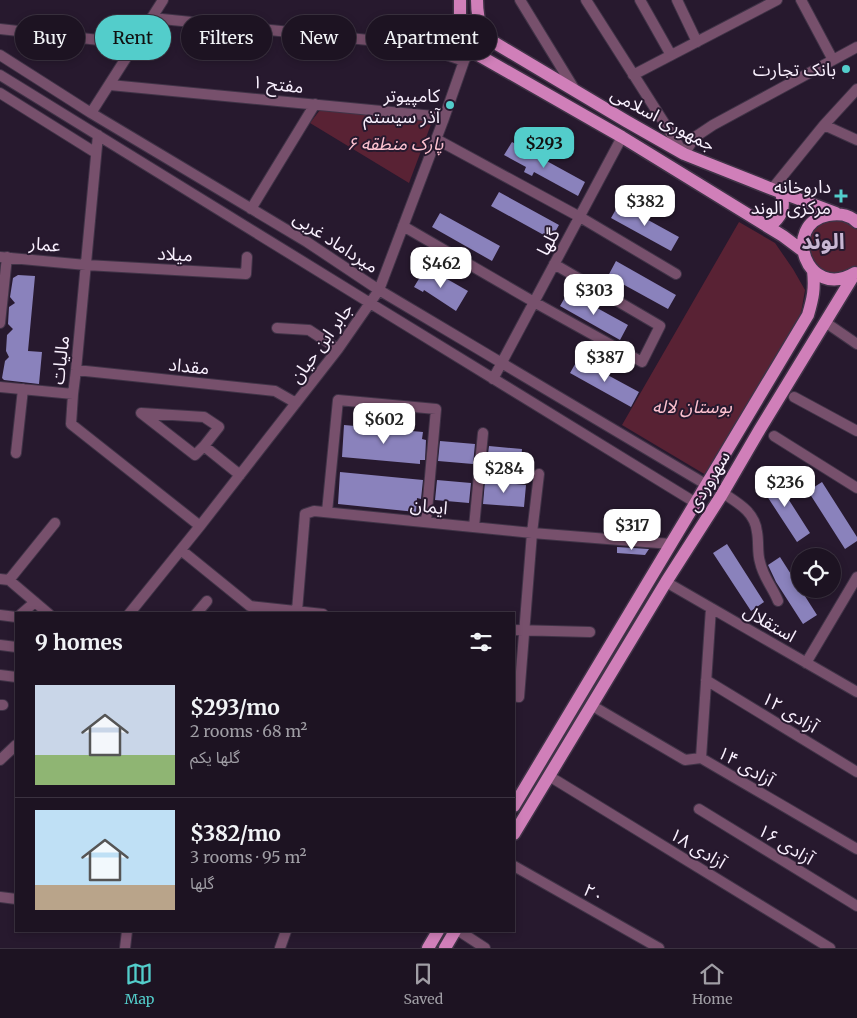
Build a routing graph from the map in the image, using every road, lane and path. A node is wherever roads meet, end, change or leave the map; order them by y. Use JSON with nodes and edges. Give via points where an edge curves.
{"nodes":[{"id":1,"x":163,"y":0,"type":"edge"},
{"id":2,"x":460,"y":0,"type":"edge"},
{"id":3,"x":477,"y":0,"type":"edge"},
{"id":4,"x":520,"y":0,"type":"edge"},
{"id":5,"x":586,"y":0,"type":"edge"},
{"id":6,"x":640,"y":0,"type":"edge"},
{"id":7,"x":677,"y":0,"type":"edge"},
{"id":8,"x":777,"y":0,"type":"edge"},
{"id":9,"x":801,"y":0,"type":"edge"},
{"id":10,"x":154,"y":15,"type":"edge"},
{"id":11,"x":460,"y":15,"type":"edge"},
{"id":12,"x":478,"y":15,"type":"edge"},
{"id":13,"x":171,"y":20,"type":"edge"},
{"id":14,"x":0,"y":28,"type":"edge"},
{"id":15,"x":95,"y":39,"type":"edge"},
{"id":16,"x":366,"y":40,"type":"edge"},
{"id":17,"x":697,"y":42,"type":"junction"},
{"id":18,"x":497,"y":45,"type":"edge"},
{"id":19,"x":856,"y":50,"type":"edge"},
{"id":20,"x":0,"y":55,"type":"edge"},
{"id":21,"x":671,"y":55,"type":"junction"},
{"id":22,"x":125,"y":60,"type":"edge"},
{"id":23,"x":467,"y":60,"type":"edge"},
{"id":24,"x":478,"y":60,"type":"edge"},
{"id":25,"x":833,"y":60,"type":"junction"},
{"id":26,"x":0,"y":75,"type":"edge"},
{"id":27,"x":634,"y":75,"type":"junction"},
{"id":28,"x":110,"y":84,"type":"junction"},
{"id":29,"x":857,"y":89,"type":"edge"},
{"id":30,"x":575,"y":90,"type":"junction"},
{"id":31,"x":0,"y":93,"type":"edge"},
{"id":32,"x":315,"y":104,"type":"junction"},
{"id":33,"x":91,"y":113,"type":"junction"},
{"id":34,"x":444,"y":117,"type":"junction"},
{"id":35,"x":824,"y":125,"type":"junction"},
{"id":36,"x":98,"y":135,"type":"junction"},
{"id":37,"x":622,"y":137,"type":"junction"},
{"id":38,"x":436,"y":139,"type":"junction"},
{"id":39,"x":857,"y":140,"type":"edge"},
{"id":40,"x":96,"y":153,"type":"junction"},
{"id":41,"x":684,"y":154,"type":"junction"},
{"id":42,"x":776,"y":191,"type":"junction"},
{"id":43,"x":251,"y":209,"type":"junction"},
{"id":44,"x":836,"y":213,"type":"junction"},
{"id":45,"x":580,"y":217,"type":"junction"},
{"id":46,"x":856,"y":220,"type":"edge"},
{"id":47,"x":403,"y":226,"type":"junction"},
{"id":48,"x":769,"y":228,"type":"junction"},
{"id":49,"x":803,"y":251,"type":"junction"},
{"id":50,"x":4,"y":257,"type":"edge"},
{"id":51,"x":247,"y":257,"type":"dead end"},
{"id":52,"x":86,"y":264,"type":"junction"},
{"id":53,"x":554,"y":264,"type":"junction"},
{"id":54,"x":813,"y":270,"type":"junction"},
{"id":55,"x":855,"y":273,"type":"edge"},
{"id":56,"x":676,"y":274,"type":"dead end"},
{"id":57,"x":379,"y":290,"type":"junction"},
{"id":58,"x":534,"y":302,"type":"junction"},
{"id":59,"x":370,"y":304,"type":"junction"},
{"id":60,"x":825,"y":322,"type":"junction"},
{"id":61,"x":0,"y":323,"type":"edge"},
{"id":62,"x":277,"y":328,"type":"dead end"},
{"id":63,"x":857,"y":344,"type":"edge"},
{"id":64,"x":338,"y":349,"type":"junction"},
{"id":65,"x":502,"y":363,"type":"junction"},
{"id":66,"x":76,"y":370,"type":"junction"},
{"id":67,"x":493,"y":379,"type":"junction"},
{"id":68,"x":0,"y":387,"type":"edge"},
{"id":69,"x":23,"y":389,"type":"junction"},
{"id":70,"x":73,"y":394,"type":"junction"},
{"id":71,"x":762,"y":394,"type":"junction"},
{"id":72,"x":794,"y":397,"type":"dead end"},
{"id":73,"x":296,"y":403,"type":"junction"},
{"id":74,"x":776,"y":403,"type":"junction"},
{"id":75,"x":857,"y":431,"type":"edge"},
{"id":76,"x":483,"y":433,"type":"dead end"},
{"id":77,"x":774,"y":436,"type":"dead end"},
{"id":78,"x":204,"y":446,"type":"junction"},
{"id":79,"x":16,"y":453,"type":"dead end"},
{"id":80,"x":539,"y":474,"type":"dead end"},
{"id":81,"x":240,"y":475,"type":"junction"},
{"id":82,"x":707,"y":485,"type":"junction"},
{"id":83,"x":857,"y":488,"type":"edge"},
{"id":84,"x":723,"y":493,"type":"junction"},
{"id":85,"x":696,"y":503,"type":"junction"},
{"id":86,"x":327,"y":512,"type":"junction"},
{"id":87,"x":426,"y":522,"type":"junction"},
{"id":88,"x":55,"y":523,"type":"dead end"},
{"id":89,"x":200,"y":526,"type":"junction"},
{"id":90,"x":474,"y":527,"type":"junction"},
{"id":91,"x":532,"y":533,"type":"junction"},
{"id":92,"x":671,"y":544,"type":"junction"},
{"id":93,"x":181,"y":550,"type":"junction"},
{"id":94,"x":857,"y":577,"type":"edge"},
{"id":95,"x":5,"y":579,"type":"edge"},
{"id":96,"x":666,"y":582,"type":"junction"},
{"id":97,"x":854,"y":588,"type":"edge"},
{"id":98,"x":208,"y":601,"type":"dead end"},
{"id":99,"x":778,"y":601,"type":"dead end"},
{"id":100,"x":35,"y":602,"type":"junction"},
{"id":101,"x":712,"y":608,"type":"junction"},
{"id":102,"x":250,"y":610,"type":"edge"},
{"id":103,"x":297,"y":611,"type":"junction"},
{"id":104,"x":23,"y":612,"type":"edge"},
{"id":105,"x":47,"y":612,"type":"edge"},
{"id":106,"x":131,"y":612,"type":"edge"},
{"id":107,"x":198,"y":612,"type":"edge"},
{"id":108,"x":306,"y":612,"type":"edge"},
{"id":109,"x":0,"y":615,"type":"edge"},
{"id":110,"x":15,"y":617,"type":"edge"},
{"id":111,"x":515,"y":630,"type":"edge"},
{"id":112,"x":525,"y":631,"type":"junction"},
{"id":113,"x":590,"y":632,"type":"dead end"},
{"id":114,"x":0,"y":645,"type":"edge"},
{"id":115,"x":15,"y":647,"type":"edge"},
{"id":116,"x":806,"y":663,"type":"junction"},
{"id":117,"x":0,"y":675,"type":"edge"},
{"id":118,"x":15,"y":677,"type":"edge"},
{"id":119,"x":706,"y":680,"type":"junction"},
{"id":120,"x":857,"y":692,"type":"edge"},
{"id":121,"x":515,"y":696,"type":"edge"},
{"id":122,"x":592,"y":705,"type":"junction"},
{"id":123,"x":15,"y":746,"type":"edge"},
{"id":124,"x":701,"y":758,"type":"junction"},
{"id":125,"x":0,"y":760,"type":"edge"},
{"id":126,"x":857,"y":772,"type":"edge"},
{"id":127,"x":548,"y":776,"type":"junction"},
{"id":128,"x":515,"y":804,"type":"edge"},
{"id":129,"x":699,"y":809,"type":"dead end"},
{"id":130,"x":515,"y":832,"type":"edge"},
{"id":131,"x":857,"y":849,"type":"edge"},
{"id":132,"x":515,"y":867,"type":"edge"},
{"id":133,"x":0,"y":897,"type":"edge"},
{"id":134,"x":15,"y":899,"type":"edge"},
{"id":135,"x":857,"y":906,"type":"edge"},
{"id":136,"x":127,"y":932,"type":"edge"},
{"id":137,"x":286,"y":932,"type":"edge"},
{"id":138,"x":437,"y":932,"type":"edge"},
{"id":139,"x":456,"y":932,"type":"edge"},
{"id":140,"x":459,"y":932,"type":"edge"},
{"id":141,"x":125,"y":948,"type":"edge"},
{"id":142,"x":280,"y":948,"type":"edge"},
{"id":143,"x":428,"y":948,"type":"edge"},
{"id":144,"x":445,"y":948,"type":"edge"},
{"id":145,"x":485,"y":948,"type":"edge"},
{"id":146,"x":659,"y":948,"type":"edge"},
{"id":147,"x":830,"y":948,"type":"edge"}],
"edges":[{"from":1,"to":10,"type":"street"},
{"from":2,"to":11,"type":"main road"},
{"from":3,"to":12,"type":"main road"},
{"from":4,"to":30,"type":"street"},
{"from":5,"to":27,"type":"street"},
{"from":6,"to":21,"type":"street"},
{"from":7,"to":17,"type":"street"},
{"from":8,"to":17,"type":"street"},
{"from":9,"to":25,"type":"street"},
{"from":13,"to":16,"type":"street"},
{"from":14,"to":15,"type":"street"},
{"from":17,"to":21,"type":"street"},
{"from":18,"to":30,"type":"main road","name":"جمهوری اسلامی"},
{"from":19,"to":25,"type":"street"},
{"from":20,"to":33,"type":"street","name":"میرداماد غربی"},
{"from":21,"to":27,"type":"street"},
{"from":22,"to":28,"type":"street"},
{"from":23,"to":34,"type":"street","name":"جابر ابن حیان"},
{"from":24,"to":37,"type":"main road","name":"جمهوری اسلامی"},
{"from":25,"to":41,"type":"street","via":[[713,125],[694,137]]},
{"from":26,"to":36,"type":"street","name":"میرداماد غربی"},
{"from":27,"to":41,"type":"street"},
{"from":28,"to":32,"type":"street","name":"مفتح ۱"},
{"from":28,"to":33,"type":"street"},
{"from":29,"to":35,"type":"street"},
{"from":30,"to":41,"type":"main road","name":"جمهوری اسلامی"},
{"from":31,"to":40,"type":"street"},
{"from":32,"to":34,"type":"street","name":"مفتح ۱"},
{"from":32,"to":43,"type":"street"},
{"from":33,"to":43,"type":"street","name":"میرداماد غربی"},
{"from":34,"to":38,"type":"street","name":"جابر ابن حیان"},
{"from":35,"to":39,"type":"street"},
{"from":35,"to":42,"type":"street"},
{"from":36,"to":40,"type":"street","name":"مالیات"},
{"from":36,"to":59,"type":"street","name":"میرداماد غربی"},
{"from":37,"to":45,"type":"street","name":"گلها"},
{"from":37,"to":48,"type":"main road","name":"جمهوری اسلامی"},
{"from":38,"to":45,"type":"street"},
{"from":38,"to":47,"type":"street","name":"جابر ابن حیان"},
{"from":40,"to":52,"type":"street","name":"مالیات"},
{"from":41,"to":42,"type":"main road","name":"جمهوری اسلامی"},
{"from":42,"to":44,"type":"main road","name":"جمهوری اسلامی"},
{"from":42,"to":48,"type":"main road","via":[[783,200],[783,208],[778,220]]},
{"from":43,"to":57,"type":"street","name":"میرداماد غربی"},
{"from":44,"to":46,"type":"main road","name":"جمهوری اسلامی"},
{"from":44,"to":49,"type":"main road","via":[[823,216],[807,230]]},
{"from":45,"to":53,"type":"street","name":"گلها"},
{"from":45,"to":56,"type":"street"},
{"from":47,"to":57,"type":"street","name":"جابر ابن حیان"},
{"from":47,"to":58,"type":"street"},
{"from":48,"to":49,"type":"main road","name":"جمهوری اسلامی"},
{"from":49,"to":54,"type":"main road"},
{"from":50,"to":52,"type":"street","name":"عمار"},
{"from":50,"to":61,"type":"street"},
{"from":51,"to":52,"type":"street","name":"میلاد","via":[[246,274]]},
{"from":52,"to":66,"type":"street","name":"مالیات"},
{"from":53,"to":58,"type":"street","name":"گلها"},
{"from":53,"to":58,"type":"street","via":[[660,326],[642,362]]},
{"from":54,"to":55,"type":"main road","via":[[830,279],[842,279]]},
{"from":54,"to":71,"type":"main road","name":"سهروردی","via":[[813,298],[808,315]]},
{"from":55,"to":60,"type":"main road","name":"سهروردی"},
{"from":57,"to":59,"type":"street","name":"جابر ابن حیان"},
{"from":57,"to":65,"type":"street","name":"میرداماد غربی"},
{"from":58,"to":65,"type":"street","name":"گلها"},
{"from":59,"to":64,"type":"street","name":"جابر ابن حیان"},
{"from":59,"to":67,"type":"street","name":"میرداماد غربی"},
{"from":60,"to":63,"type":"street"},
{"from":60,"to":74,"type":"main road","name":"سهروردی"},
{"from":62,"to":64,"type":"street","via":[[309,330]]},
{"from":64,"to":73,"type":"street","name":"جابر ابن حیان"},
{"from":65,"to":67,"type":"street","name":"گلها"},
{"from":65,"to":82,"type":"street","name":"میرداماد غربی"},
{"from":66,"to":70,"type":"street","name":"مالیات"},
{"from":66,"to":73,"type":"street","name":"مقداد","via":[[275,391]]},
{"from":67,"to":85,"type":"street","name":"میرداماد غربی"},
{"from":68,"to":69,"type":"street"},
{"from":69,"to":70,"type":"street"},
{"from":69,"to":79,"type":"street"},
{"from":70,"to":89,"type":"street","name":"مالیات","via":[[71,424]]},
{"from":71,"to":74,"type":"main road"},
{"from":71,"to":82,"type":"main road","name":"سهروردی"},
{"from":72,"to":75,"type":"street"},
{"from":73,"to":81,"type":"street","name":"جابر ابن حیان"},
{"from":74,"to":84,"type":"main road","name":"سهروردی"},
{"from":76,"to":90,"type":"street"},
{"from":77,"to":83,"type":"street"},
{"from":78,"to":78,"type":"street","via":[[195,455],[141,413],[204,417],[219,428]]},
{"from":78,"to":81,"type":"street"},
{"from":80,"to":91,"type":"street"},
{"from":81,"to":89,"type":"street","name":"جابر ابن حیان"},
{"from":82,"to":85,"type":"main road","name":"سهروردی"},
{"from":84,"to":96,"type":"main road","name":"سهروردی"},
{"from":84,"to":99,"type":"street","via":[[748,510],[753,518],[759,562]]},
{"from":85,"to":92,"type":"main road","name":"سهروردی"},
{"from":86,"to":87,"type":"street","name":"ایمان"},
{"from":86,"to":87,"type":"street","via":[[338,400],[436,409]]},
{"from":86,"to":103,"type":"street","name":"ایمان","via":[[304,514]]},
{"from":87,"to":90,"type":"street","name":"ایمان"},
{"from":88,"to":95,"type":"street"},
{"from":89,"to":93,"type":"street","name":"جابر ابن حیان"},
{"from":90,"to":91,"type":"street","name":"ایمان"},
{"from":91,"to":92,"type":"street","name":"ایمان"},
{"from":91,"to":112,"type":"street"},
{"from":92,"to":128,"type":"main road","name":"سهروردی"},
{"from":93,"to":102,"type":"street"},
{"from":93,"to":106,"type":"street","name":"جابر ابن حیان"},
{"from":94,"to":97,"type":"street"},
{"from":95,"to":100,"type":"street"},
{"from":96,"to":101,"type":"street","name":"استقلال"},
{"from":96,"to":122,"type":"main road","name":"سهروردی"},
{"from":97,"to":116,"type":"street"},
{"from":98,"to":107,"type":"street"},
{"from":100,"to":104,"type":"street"},
{"from":100,"to":105,"type":"street"},
{"from":101,"to":116,"type":"street","name":"استقلال"},
{"from":101,"to":119,"type":"street"},
{"from":102,"to":103,"type":"street"},
{"from":103,"to":108,"type":"street"},
{"from":109,"to":110,"type":"street"},
{"from":111,"to":112,"type":"street"},
{"from":112,"to":113,"type":"street"},
{"from":112,"to":121,"type":"street","via":[[519,697]]},
{"from":114,"to":115,"type":"street"},
{"from":116,"to":120,"type":"street","name":"استقلال"},
{"from":117,"to":118,"type":"street"},
{"from":119,"to":124,"type":"street"},
{"from":119,"to":126,"type":"street","name":"آزادی ۱۲"},
{"from":122,"to":124,"type":"street","name":"آزادی ۱۴","via":[[685,760]]},
{"from":122,"to":127,"type":"main road","name":"سهروردی"},
{"from":123,"to":125,"type":"street"},
{"from":124,"to":131,"type":"street","name":"آزادی ۱۴"},
{"from":127,"to":130,"type":"main road","name":"سهروردی"},
{"from":127,"to":147,"type":"street","name":"آزادی ۱۸"},
{"from":129,"to":135,"type":"street","name":"آزادی ۱۶"},
{"from":132,"to":146,"type":"street","name":"۲۰"},
{"from":133,"to":134,"type":"street"},
{"from":136,"to":141,"type":"street"},
{"from":137,"to":142,"type":"street"},
{"from":138,"to":143,"type":"main road"},
{"from":139,"to":144,"type":"main road"},
{"from":140,"to":145,"type":"street"}]}
